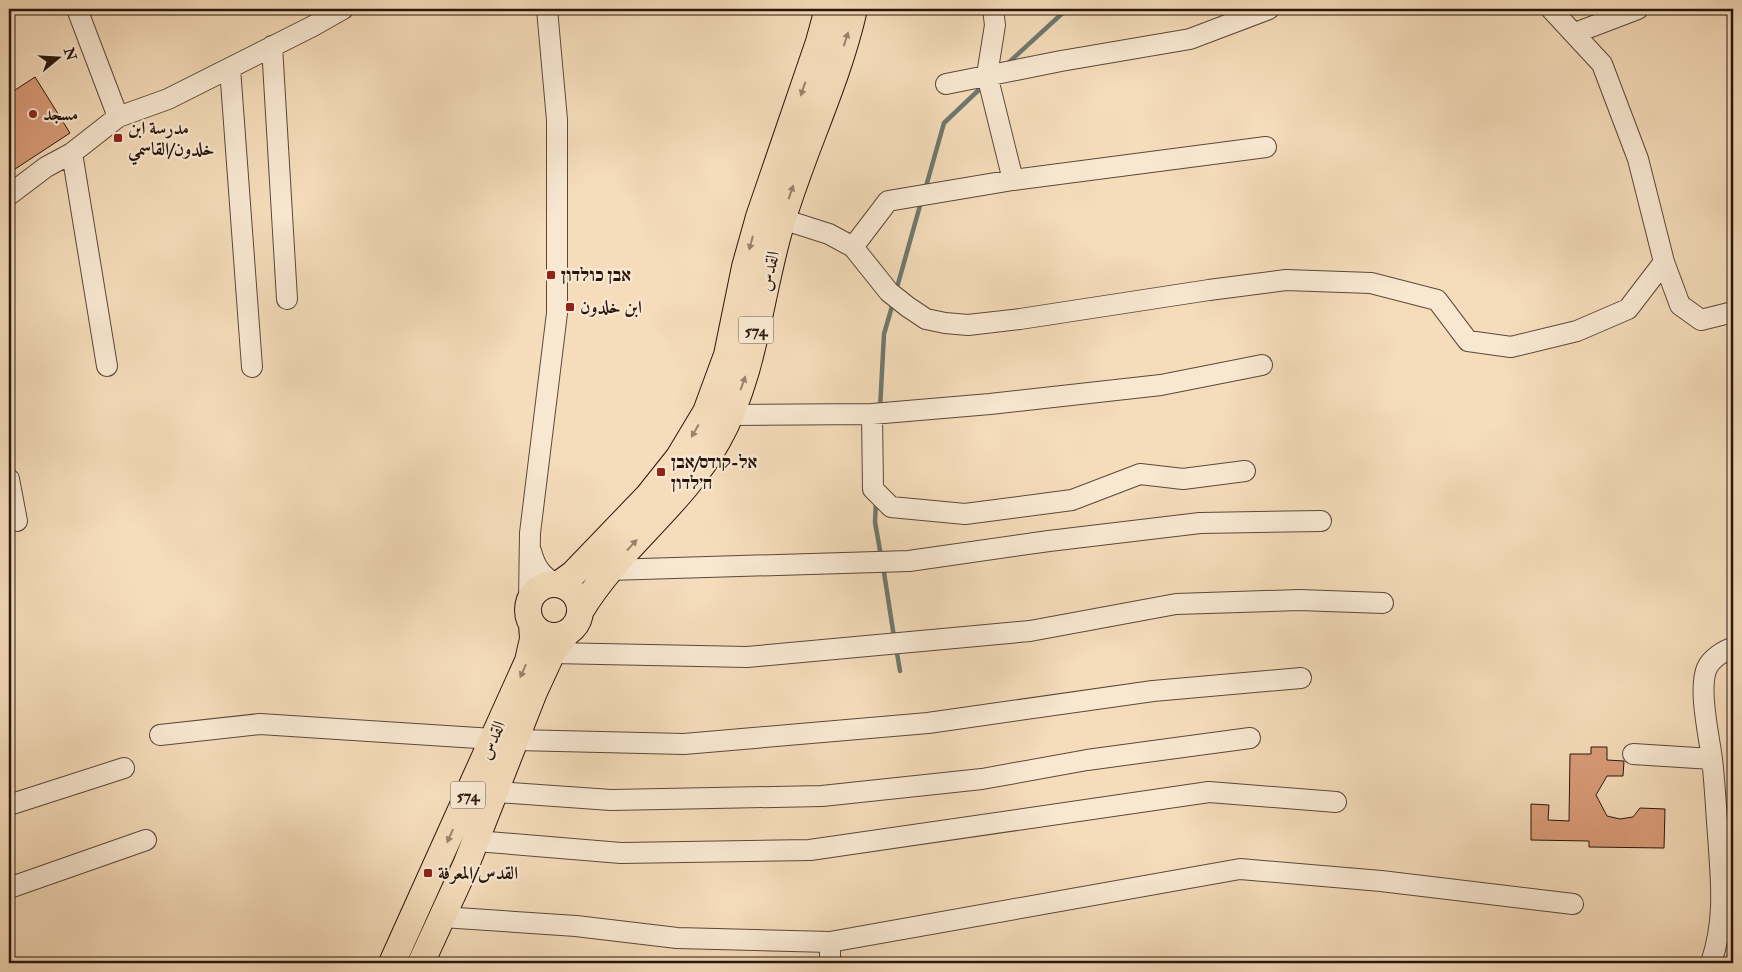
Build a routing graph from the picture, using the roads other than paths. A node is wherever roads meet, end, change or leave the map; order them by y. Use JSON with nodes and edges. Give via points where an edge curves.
{"nodes":[{"id":1,"x":76,"y":9,"type":"edge"},
{"id":2,"x":343,"y":9,"type":"edge"},
{"id":3,"x":547,"y":9,"type":"edge"},
{"id":4,"x":828,"y":9,"type":"edge"},
{"id":5,"x":854,"y":9,"type":"edge"},
{"id":6,"x":993,"y":9,"type":"edge"},
{"id":7,"x":1269,"y":9,"type":"edge"},
{"id":8,"x":1551,"y":9,"type":"edge"},
{"id":9,"x":1638,"y":9,"type":"edge"},
{"id":10,"x":1575,"y":33,"type":"junction"},
{"id":11,"x":272,"y":46,"type":"junction"},
{"id":12,"x":230,"y":68,"type":"junction"},
{"id":13,"x":987,"y":75,"type":"junction"},
{"id":14,"x":946,"y":84,"type":"dead end"},
{"id":15,"x":118,"y":117,"type":"junction"},
{"id":16,"x":1266,"y":147,"type":"dead end"},
{"id":17,"x":72,"y":152,"type":"junction"},
{"id":18,"x":1013,"y":180,"type":"junction"},
{"id":19,"x":9,"y":195,"type":"edge"},
{"id":20,"x":782,"y":219,"type":"junction"},
{"id":21,"x":853,"y":247,"type":"junction"},
{"id":22,"x":1664,"y":262,"type":"junction"},
{"id":23,"x":288,"y":299,"type":"dead end"},
{"id":24,"x":1733,"y":312,"type":"edge"},
{"id":25,"x":1262,"y":365,"type":"dead end"},
{"id":26,"x":107,"y":366,"type":"dead end"},
{"id":27,"x":252,"y":367,"type":"dead end"},
{"id":28,"x":872,"y":414,"type":"junction"},
{"id":29,"x":730,"y":415,"type":"junction"},
{"id":30,"x":1245,"y":471,"type":"dead end"},
{"id":31,"x":9,"y":478,"type":"edge"},
{"id":32,"x":17,"y":521,"type":"dead end"},
{"id":33,"x":1321,"y":521,"type":"dead end"},
{"id":34,"x":529,"y":546,"type":"junction"},
{"id":35,"x":609,"y":570,"type":"junction"},
{"id":36,"x":557,"y":584,"type":"junction"},
{"id":37,"x":1383,"y":603,"type":"dead end"},
{"id":38,"x":581,"y":610,"type":"junction"},
{"id":39,"x":530,"y":613,"type":"junction"},
{"id":40,"x":559,"y":643,"type":"junction"},
{"id":41,"x":1733,"y":648,"type":"edge"},
{"id":42,"x":1301,"y":678,"type":"dead end"},
{"id":43,"x":160,"y":735,"type":"dead end"},
{"id":44,"x":1250,"y":738,"type":"dead end"},
{"id":45,"x":504,"y":740,"type":"junction"},
{"id":46,"x":1633,"y":754,"type":"dead end"},
{"id":47,"x":1712,"y":759,"type":"junction"},
{"id":48,"x":124,"y":768,"type":"dead end"},
{"id":49,"x":496,"y":792,"type":"junction"},
{"id":50,"x":1336,"y":802,"type":"dead end"},
{"id":51,"x":9,"y":805,"type":"edge"},
{"id":52,"x":146,"y":840,"type":"dead end"},
{"id":53,"x":476,"y":842,"type":"junction"},
{"id":54,"x":9,"y":888,"type":"edge"},
{"id":55,"x":1573,"y":904,"type":"dead end"},
{"id":56,"x":442,"y":917,"type":"junction"},
{"id":57,"x":830,"y":942,"type":"junction"},
{"id":58,"x":392,"y":963,"type":"edge"},
{"id":59,"x":421,"y":963,"type":"edge"},
{"id":60,"x":830,"y":963,"type":"edge"},
{"id":61,"x":1711,"y":963,"type":"edge"}],
"edges":[{"from":1,"to":15,"type":"street"},
{"from":2,"to":11,"type":"street"},
{"from":3,"to":34,"type":"street","via":[[557,120],[557,313]]},
{"from":4,"to":36,"type":"main road","name":"القدس","number":"574","one_way":true,"via":[[820,42],[758,217],[727,355],[706,412],[678,457],[648,496],[573,574]]},
{"from":20,"to":5,"type":"main road","name":"القدس","number":"574","one_way":true},
{"from":6,"to":13,"type":"street","via":[[995,25]]},
{"from":7,"to":13,"type":"street","via":[[1190,39]]},
{"from":8,"to":10,"type":"street"},
{"from":9,"to":10,"type":"street"},
{"from":10,"to":22,"type":"street","via":[[1602,64],[1638,159]]},
{"from":11,"to":12,"type":"street"},
{"from":11,"to":23,"type":"street"},
{"from":12,"to":15,"type":"street","via":[[168,99]]},
{"from":12,"to":27,"type":"street"},
{"from":13,"to":14,"type":"street"},
{"from":13,"to":18,"type":"street"},
{"from":15,"to":17,"type":"street"},
{"from":16,"to":18,"type":"street"},
{"from":17,"to":19,"type":"street"},
{"from":17,"to":26,"type":"street"},
{"from":18,"to":21,"type":"street","via":[[888,201]]},
{"from":20,"to":21,"type":"street","via":[[829,234]]},
{"from":29,"to":20,"type":"main road","name":"القدس","number":"574","one_way":true,"via":[[746,375]]},
{"from":21,"to":22,"type":"street","via":[[895,297],[926,319],[945,323],[968,325],[1020,319],[1286,280],[1371,283],[1437,300],[1468,341],[1511,347],[1577,331],[1628,309]]},
{"from":22,"to":24,"type":"street","via":[[1680,306],[1701,320]]},
{"from":25,"to":28,"type":"street","via":[[1161,385]]},
{"from":28,"to":29,"type":"street"},
{"from":28,"to":30,"type":"street","via":[[873,489],[891,507],[965,514],[1072,500],[1140,474],[1183,479]]},
{"from":35,"to":29,"type":"main road","name":"القدس","number":"574","one_way":true,"via":[[691,480]]},
{"from":31,"to":32,"type":"street"},
{"from":33,"to":35,"type":"street","via":[[1200,523],[909,561]]},
{"from":34,"to":36,"type":"street","via":[[539,571]]},
{"from":34,"to":39,"type":"street"},
{"from":35,"to":38,"type":"main road","name":"القدس","number":"574"},
{"from":36,"to":38,"type":"main road","via":[[571,589]]},
{"from":36,"to":39,"type":"main road","number":"574","via":[[539,588]]},
{"from":37,"to":40,"type":"street","via":[[1299,600],[1176,604],[1030,631],[747,657]]},
{"from":38,"to":40,"type":"main road","number":"574","via":[[576,625]]},
{"from":39,"to":40,"type":"main road","via":[[538,631],[555,637]]},
{"from":39,"to":45,"type":"main road","name":"القدس","number":"574","one_way":true,"via":[[533,639]]},
{"from":40,"to":45,"type":"main road","name":"القدس","number":"574"},
{"from":41,"to":47,"type":"street","via":[[1715,658],[1707,668],[1703,686]]},
{"from":42,"to":45,"type":"street","via":[[1153,690],[928,723],[684,744]]},
{"from":43,"to":45,"type":"street","via":[[260,724]]},
{"from":44,"to":49,"type":"street","via":[[1087,760],[982,779],[822,796],[611,800]]},
{"from":45,"to":49,"type":"main road","name":"القدس","number":"574"},
{"from":45,"to":58,"type":"main road","name":"القدس","number":"574","one_way":true},
{"from":46,"to":47,"type":"street"},
{"from":47,"to":61,"type":"street","via":[[1722,912],[1718,944]]},
{"from":48,"to":51,"type":"street"},
{"from":49,"to":53,"type":"main road","name":"القدس","number":"574"},
{"from":50,"to":53,"type":"street","via":[[1209,792],[810,850],[621,853]]},
{"from":52,"to":54,"type":"street"},
{"from":53,"to":56,"type":"main road","name":"القدس","number":"574"},
{"from":55,"to":57,"type":"street","via":[[1381,881],[1240,869]]},
{"from":56,"to":57,"type":"street","via":[[576,926],[677,938]]},
{"from":56,"to":59,"type":"main road","name":"القدس","number":"574"},
{"from":57,"to":60,"type":"street"}]}
